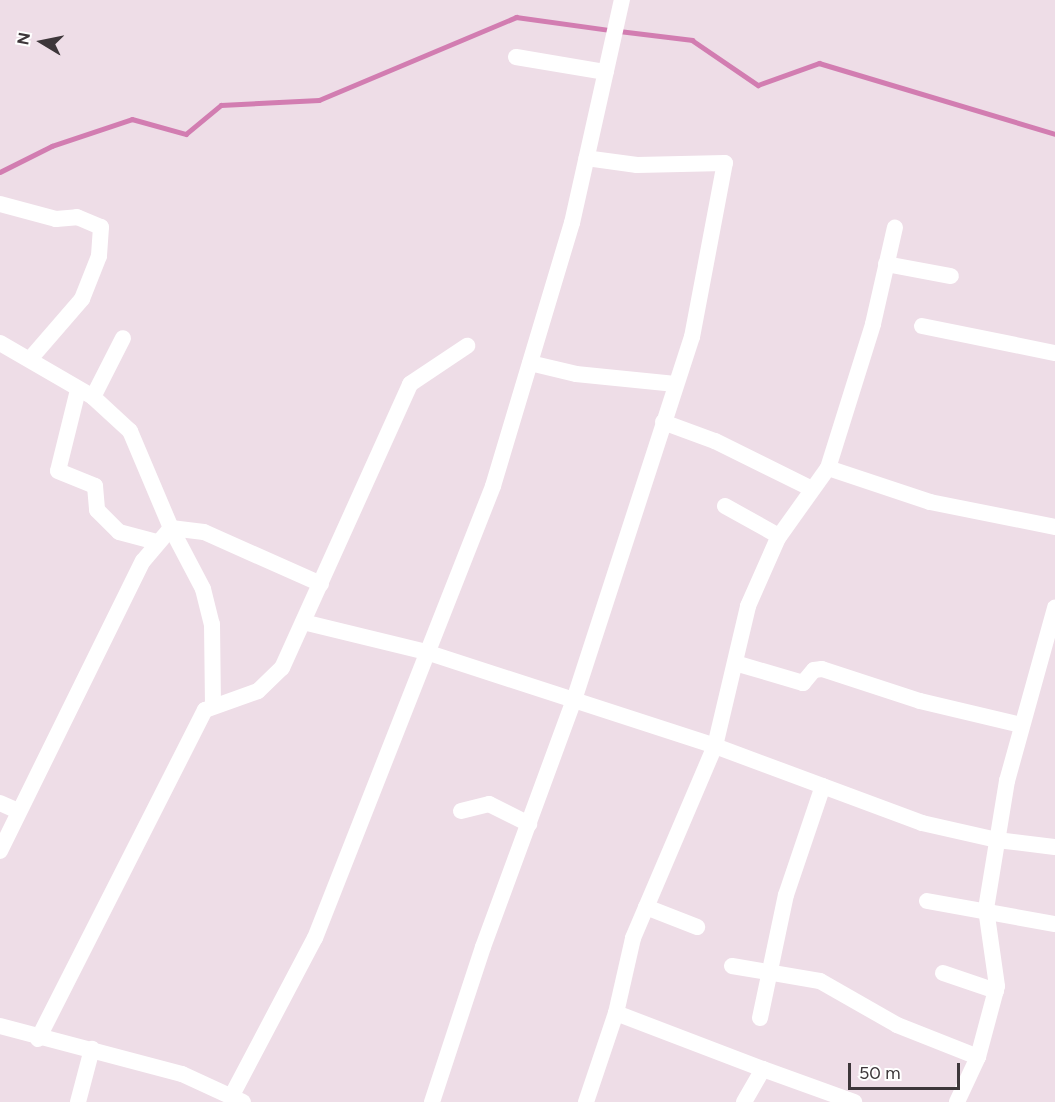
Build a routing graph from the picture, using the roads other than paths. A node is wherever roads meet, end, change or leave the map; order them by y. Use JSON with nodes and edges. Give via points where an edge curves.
{"nodes":[{"id":1,"x":620,"y":8,"type":"edge"},
{"id":2,"x":516,"y":57,"type":"dead end"},
{"id":3,"x":606,"y":72,"type":"junction"},
{"id":4,"x":586,"y":158,"type":"junction"},
{"id":5,"x":0,"y":204,"type":"edge"},
{"id":6,"x":895,"y":227,"type":"dead end"},
{"id":7,"x":886,"y":264,"type":"junction"},
{"id":8,"x":951,"y":276,"type":"dead end"},
{"id":9,"x":922,"y":326,"type":"dead end"},
{"id":10,"x":123,"y":338,"type":"dead end"},
{"id":11,"x":0,"y":343,"type":"edge"},
{"id":12,"x":467,"y":346,"type":"dead end"},
{"id":13,"x":1055,"y":353,"type":"edge"},
{"id":14,"x":30,"y":359,"type":"junction"},
{"id":15,"x":530,"y":363,"type":"junction"},
{"id":16,"x":676,"y":384,"type":"junction"},
{"id":17,"x":86,"y":393,"type":"junction"},
{"id":18,"x":663,"y":422,"type":"junction"},
{"id":19,"x":828,"y":468,"type":"junction"},
{"id":20,"x":812,"y":489,"type":"junction"},
{"id":21,"x":725,"y":506,"type":"dead end"},
{"id":22,"x":1055,"y":527,"type":"edge"},
{"id":23,"x":171,"y":528,"type":"junction"},
{"id":24,"x":779,"y":536,"type":"junction"},
{"id":25,"x":156,"y":542,"type":"junction"},
{"id":26,"x":321,"y":584,"type":"junction"},
{"id":27,"x":1055,"y":608,"type":"edge"},
{"id":28,"x":303,"y":622,"type":"junction"},
{"id":29,"x":426,"y":652,"type":"junction"},
{"id":30,"x":735,"y":663,"type":"junction"},
{"id":31,"x":573,"y":703,"type":"junction"},
{"id":32,"x":213,"y":704,"type":"junction"},
{"id":33,"x":1021,"y":725,"type":"junction"},
{"id":34,"x":715,"y":746,"type":"junction"},
{"id":35,"x":823,"y":786,"type":"junction"},
{"id":36,"x":0,"y":803,"type":"edge"},
{"id":37,"x":18,"y":811,"type":"junction"},
{"id":38,"x":461,"y":811,"type":"dead end"},
{"id":39,"x":529,"y":824,"type":"junction"},
{"id":40,"x":997,"y":840,"type":"junction"},
{"id":41,"x":1055,"y":847,"type":"edge"},
{"id":42,"x":0,"y":851,"type":"edge"},
{"id":43,"x":927,"y":901,"type":"dead end"},
{"id":44,"x":646,"y":907,"type":"junction"},
{"id":45,"x":986,"y":909,"type":"junction"},
{"id":46,"x":1055,"y":924,"type":"edge"},
{"id":47,"x":696,"y":927,"type":"dead end"},
{"id":48,"x":732,"y":966,"type":"dead end"},
{"id":49,"x":770,"y":972,"type":"junction"},
{"id":50,"x":943,"y":972,"type":"dead end"},
{"id":51,"x":996,"y":991,"type":"junction"},
{"id":52,"x":616,"y":1013,"type":"junction"},
{"id":53,"x":760,"y":1018,"type":"dead end"},
{"id":54,"x":0,"y":1026,"type":"edge"},
{"id":55,"x":38,"y":1039,"type":"junction"},
{"id":56,"x":92,"y":1049,"type":"junction"},
{"id":57,"x":978,"y":1057,"type":"junction"},
{"id":58,"x":763,"y":1069,"type":"junction"},
{"id":59,"x":237,"y":1099,"type":"edge"},
{"id":60,"x":78,"y":1102,"type":"edge"},
{"id":61,"x":432,"y":1102,"type":"edge"},
{"id":62,"x":586,"y":1102,"type":"edge"},
{"id":63,"x":744,"y":1102,"type":"edge"},
{"id":64,"x":854,"y":1102,"type":"edge"},
{"id":65,"x":957,"y":1102,"type":"edge"}],
"edges":[{"from":1,"to":3,"type":"street"},
{"from":2,"to":3,"type":"street"},
{"from":3,"to":4,"type":"street"},
{"from":4,"to":15,"type":"street"},
{"from":4,"to":16,"type":"street","via":[[637,165],[725,163],[692,337]]},
{"from":5,"to":14,"type":"street","via":[[56,219],[85,218],[101,227],[99,256],[82,299]]},
{"from":6,"to":7,"type":"street"},
{"from":7,"to":8,"type":"street"},
{"from":7,"to":19,"type":"street"},
{"from":9,"to":13,"type":"street"},
{"from":10,"to":17,"type":"street"},
{"from":11,"to":14,"type":"street"},
{"from":12,"to":26,"type":"street","via":[[410,384]]},
{"from":14,"to":17,"type":"street"},
{"from":15,"to":16,"type":"street","via":[[583,375]]},
{"from":15,"to":29,"type":"street","via":[[493,486]]},
{"from":16,"to":18,"type":"street"},
{"from":17,"to":23,"type":"street","via":[[130,431]]},
{"from":17,"to":25,"type":"street","via":[[58,471],[95,486],[97,510],[119,532]]},
{"from":18,"to":20,"type":"street","via":[[715,441]]},
{"from":18,"to":31,"type":"street"},
{"from":19,"to":20,"type":"street"},
{"from":19,"to":22,"type":"street","via":[[930,502]]},
{"from":20,"to":24,"type":"street"},
{"from":21,"to":24,"type":"street"},
{"from":23,"to":25,"type":"street"},
{"from":23,"to":26,"type":"street","via":[[204,532]]},
{"from":23,"to":32,"type":"street","via":[[203,588],[212,624]]},
{"from":24,"to":30,"type":"street","via":[[747,606]]},
{"from":25,"to":37,"type":"street"},
{"from":26,"to":28,"type":"street"},
{"from":27,"to":33,"type":"street"},
{"from":28,"to":29,"type":"street"},
{"from":28,"to":32,"type":"street","via":[[282,668],[271,682],[258,691]]},
{"from":29,"to":31,"type":"street"},
{"from":29,"to":59,"type":"street","via":[[315,938]]},
{"from":30,"to":33,"type":"street","via":[[803,683],[814,670],[822,669],[920,701]]},
{"from":30,"to":34,"type":"street"},
{"from":31,"to":34,"type":"street"},
{"from":31,"to":39,"type":"street"},
{"from":32,"to":55,"type":"street","via":[[195,727]]},
{"from":33,"to":40,"type":"street"},
{"from":34,"to":35,"type":"street"},
{"from":34,"to":44,"type":"street"},
{"from":35,"to":40,"type":"street","via":[[922,823]]},
{"from":35,"to":49,"type":"street","via":[[786,895]]},
{"from":36,"to":37,"type":"street"},
{"from":37,"to":42,"type":"street"},
{"from":38,"to":39,"type":"street","via":[[489,804]]},
{"from":39,"to":61,"type":"street"},
{"from":40,"to":41,"type":"street"},
{"from":40,"to":45,"type":"street"},
{"from":43,"to":45,"type":"street"},
{"from":44,"to":47,"type":"street"},
{"from":44,"to":52,"type":"street","via":[[633,938]]},
{"from":45,"to":46,"type":"street"},
{"from":45,"to":51,"type":"street","via":[[997,972]]},
{"from":48,"to":49,"type":"street"},
{"from":49,"to":53,"type":"street"},
{"from":49,"to":57,"type":"street","via":[[820,981],[897,1025]]},
{"from":50,"to":51,"type":"street"},
{"from":51,"to":57,"type":"street"},
{"from":52,"to":58,"type":"street"},
{"from":52,"to":62,"type":"street"},
{"from":54,"to":55,"type":"street"},
{"from":55,"to":56,"type":"street"},
{"from":56,"to":59,"type":"street","via":[[182,1074]]},
{"from":56,"to":60,"type":"street"},
{"from":57,"to":65,"type":"street"},
{"from":58,"to":63,"type":"street"},
{"from":58,"to":64,"type":"street"}]}
